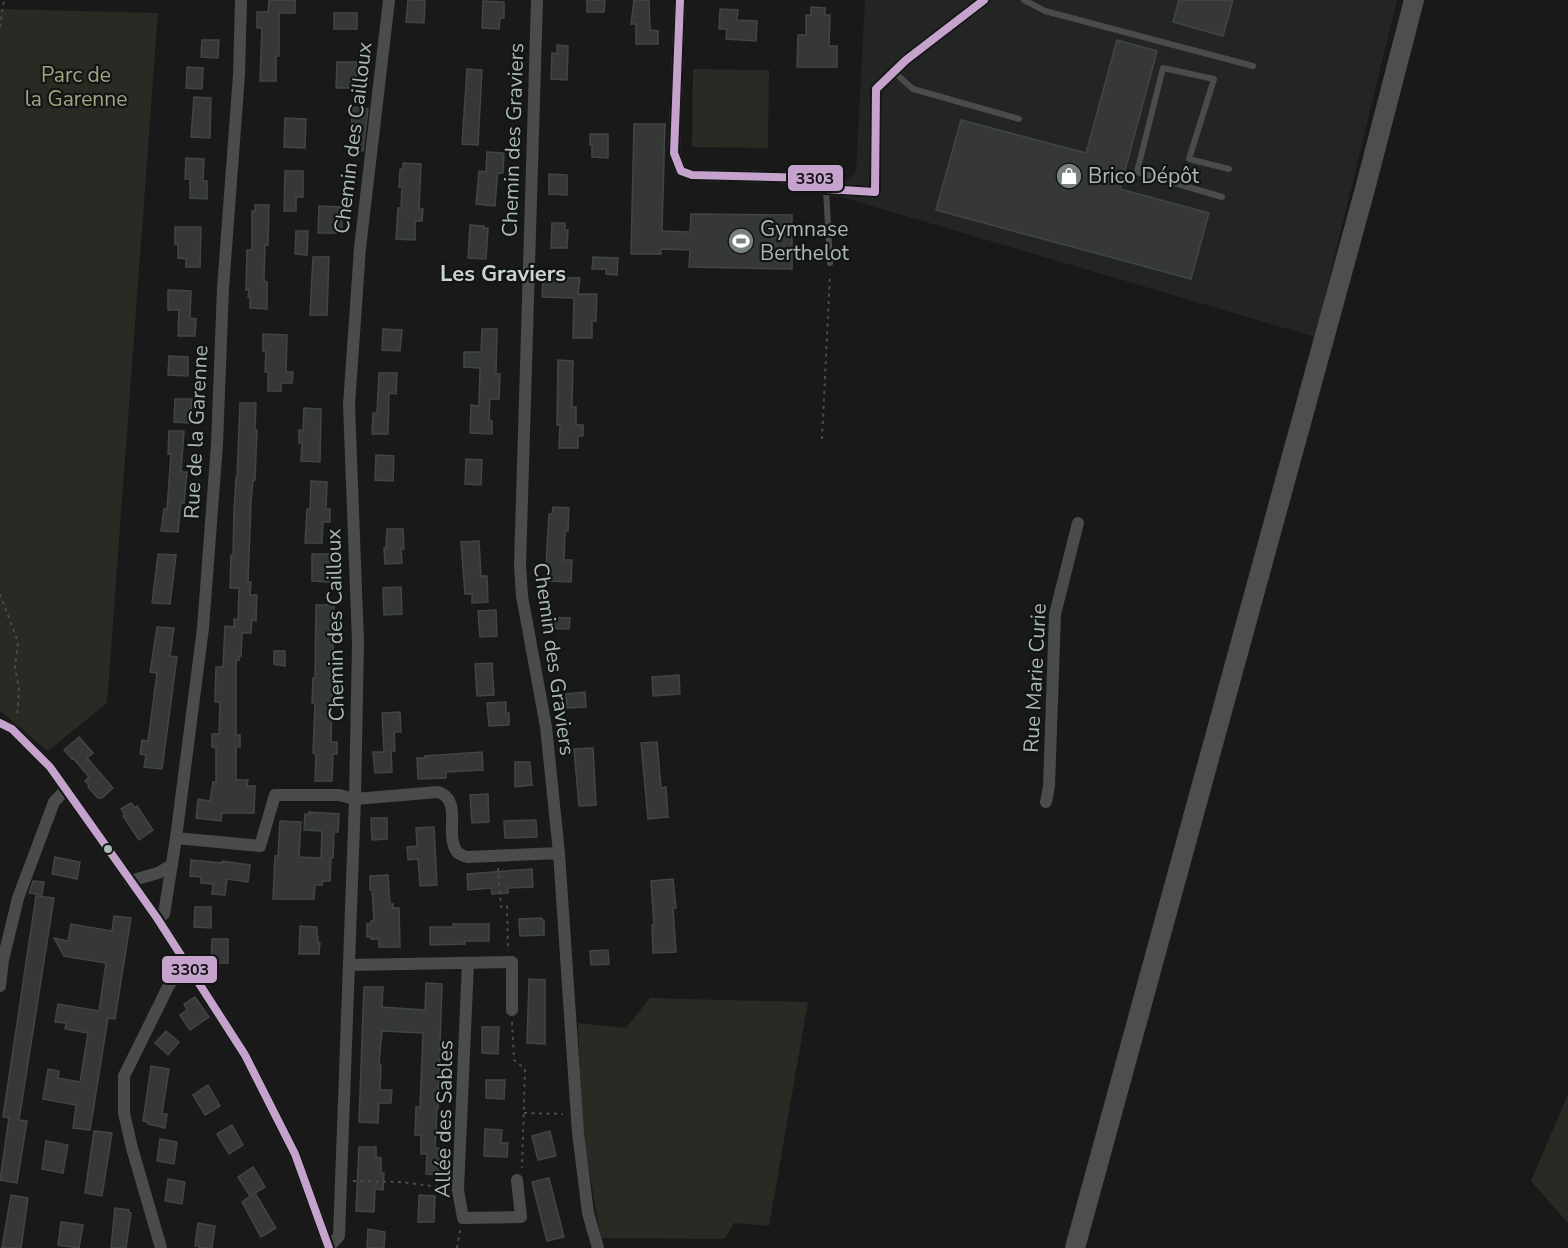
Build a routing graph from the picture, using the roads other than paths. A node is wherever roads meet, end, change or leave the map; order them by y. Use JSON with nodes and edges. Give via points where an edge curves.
{"nodes":[{"id":1,"x":241,"y":0,"type":"edge"},
{"id":2,"x":389,"y":0,"type":"edge"},
{"id":3,"x":537,"y":0,"type":"edge"},
{"id":4,"x":680,"y":0,"type":"edge"},
{"id":5,"x":984,"y":0,"type":"edge"},
{"id":6,"x":1024,"y":0,"type":"edge"},
{"id":7,"x":1414,"y":0,"type":"edge"},
{"id":8,"x":1253,"y":66,"type":"dead end"},
{"id":9,"x":894,"y":72,"type":"junction"},
{"id":10,"x":1019,"y":119,"type":"dead end"},
{"id":11,"x":1229,"y":169,"type":"dead end"},
{"id":12,"x":826,"y":189,"type":"junction"},
{"id":13,"x":1222,"y":197,"type":"dead end"},
{"id":14,"x":830,"y":263,"type":"road end"},
{"id":15,"x":1078,"y":523,"type":"dead end"},
{"id":16,"x":0,"y":723,"type":"edge"},
{"id":17,"x":66,"y":789,"type":"junction"},
{"id":18,"x":355,"y":799,"type":"junction"},
{"id":19,"x":1046,"y":802,"type":"dead end"},
{"id":20,"x":176,"y":838,"type":"junction"},
{"id":21,"x":559,"y":853,"type":"junction"},
{"id":22,"x":172,"y":865,"type":"junction"},
{"id":23,"x":130,"y":881,"type":"junction"},
{"id":24,"x":157,"y":918,"type":"junction"},
{"id":25,"x":187,"y":963,"type":"junction"},
{"id":26,"x":468,"y":963,"type":"junction"},
{"id":27,"x":350,"y":965,"type":"junction"},
{"id":28,"x":0,"y":986,"type":"edge"},
{"id":29,"x":512,"y":1010,"type":"road end"},
{"id":30,"x":517,"y":1180,"type":"road end"},
{"id":31,"x":161,"y":1248,"type":"edge"},
{"id":32,"x":329,"y":1248,"type":"edge"},
{"id":33,"x":598,"y":1248,"type":"edge"},
{"id":34,"x":1075,"y":1248,"type":"edge"}],
"edges":[{"from":1,"to":20,"type":"street","name":"Rue de la Garenne","via":[[203,628]]},
{"from":2,"to":18,"type":"street","name":"Chemin des Cailloux","via":[[360,248],[349,405],[358,642]]},
{"from":3,"to":21,"type":"street","name":"Chemin des Graviers","via":[[520,565],[546,727]]},
{"from":4,"to":12,"type":"street","via":[[674,153],[681,171],[692,175],[816,178]]},
{"from":5,"to":9,"type":"street"},
{"from":6,"to":8,"type":"lane","via":[[1046,11]]},
{"from":7,"to":34,"type":"main road"},
{"from":9,"to":10,"type":"lane","via":[[914,89]]},
{"from":9,"to":12,"type":"street","via":[[876,89],[875,192]]},
{"from":11,"to":13,"type":"lane","via":[[1189,159],[1214,79],[1163,68],[1137,172]]},
{"from":12,"to":14,"type":"lane"},
{"from":15,"to":19,"type":"street","name":"Rue Marie Curie","via":[[1055,614]]},
{"from":16,"to":17,"type":"street","via":[[50,766]]},
{"from":17,"to":23,"type":"street"},
{"from":17,"to":28,"type":"street","via":[[54,802],[18,898]]},
{"from":18,"to":20,"type":"street","via":[[339,795],[275,795],[260,846]]},
{"from":18,"to":21,"type":"street","via":[[438,792],[451,803],[454,844],[459,853],[467,857]]},
{"from":18,"to":27,"type":"street","name":"Chemin des Cailloux"},
{"from":20,"to":22,"type":"street","name":"Rue de la Garenne"},
{"from":21,"to":33,"type":"street","name":"Chemin des Graviers","via":[[577,1114],[588,1213]]},
{"from":22,"to":23,"type":"street"},
{"from":22,"to":24,"type":"street","name":"Rue de la Garenne","via":[[165,914]]},
{"from":23,"to":24,"type":"street"},
{"from":24,"to":25,"type":"street"},
{"from":25,"to":31,"type":"street","via":[[169,985],[124,1076],[124,1113]]},
{"from":25,"to":32,"type":"street","via":[[245,1055],[295,1154]]},
{"from":26,"to":27,"type":"street"},
{"from":26,"to":29,"type":"street","via":[[512,962]]},
{"from":26,"to":30,"type":"street","name":"Allée des Sables","via":[[458,1190],[463,1218],[521,1217]]},
{"from":27,"to":32,"type":"street","name":"Chemin des Cailloux","via":[[339,1236]]}]}
